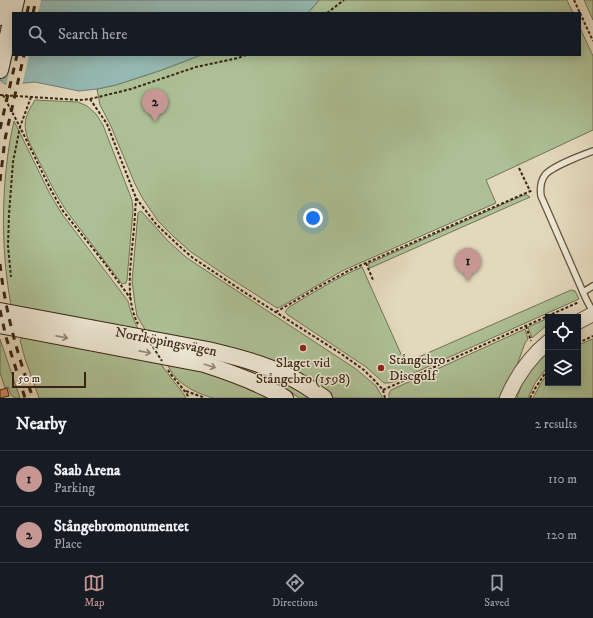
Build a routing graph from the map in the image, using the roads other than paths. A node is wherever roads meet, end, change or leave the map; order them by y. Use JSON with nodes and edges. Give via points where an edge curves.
{"nodes":[{"id":1,"x":4,"y":0,"type":"edge"},
{"id":2,"x":16,"y":0,"type":"edge"},
{"id":3,"x":13,"y":12,"type":"edge"},
{"id":4,"x":0,"y":17,"type":"edge"},
{"id":5,"x":12,"y":18,"type":"edge"},
{"id":6,"x":0,"y":70,"type":"edge"},
{"id":7,"x":593,"y":150,"type":"edge"},
{"id":8,"x":593,"y":286,"type":"edge"},
{"id":9,"x":583,"y":292,"type":"junction"},
{"id":10,"x":0,"y":311,"type":"edge"},
{"id":11,"x":593,"y":313,"type":"edge"},
{"id":12,"x":581,"y":315,"type":"edge"},
{"id":13,"x":0,"y":325,"type":"edge"},
{"id":14,"x":545,"y":345,"type":"edge"},
{"id":15,"x":285,"y":398,"type":"edge"},
{"id":16,"x":324,"y":398,"type":"edge"},
{"id":17,"x":507,"y":398,"type":"edge"}],
"edges":[{"from":1,"to":4,"type":"main road"},
{"from":2,"to":3,"type":"main road"},
{"from":5,"to":6,"type":"main road"},
{"from":7,"to":9,"type":"lane","via":[[552,169],[546,174],[540,188],[541,196]]},
{"from":8,"to":9,"type":"lane"},
{"from":9,"to":11,"type":"lane"},
{"from":10,"to":16,"type":"main road","name":"Norrköpingsvägen","via":[[235,356],[285,375]]},
{"from":11,"to":12,"type":"street"},
{"from":13,"to":15,"type":"main road","name":"Norrköpingsvägen","one_way":true,"via":[[204,364],[256,383]]},
{"from":14,"to":17,"type":"street","via":[[522,372]]}]}
